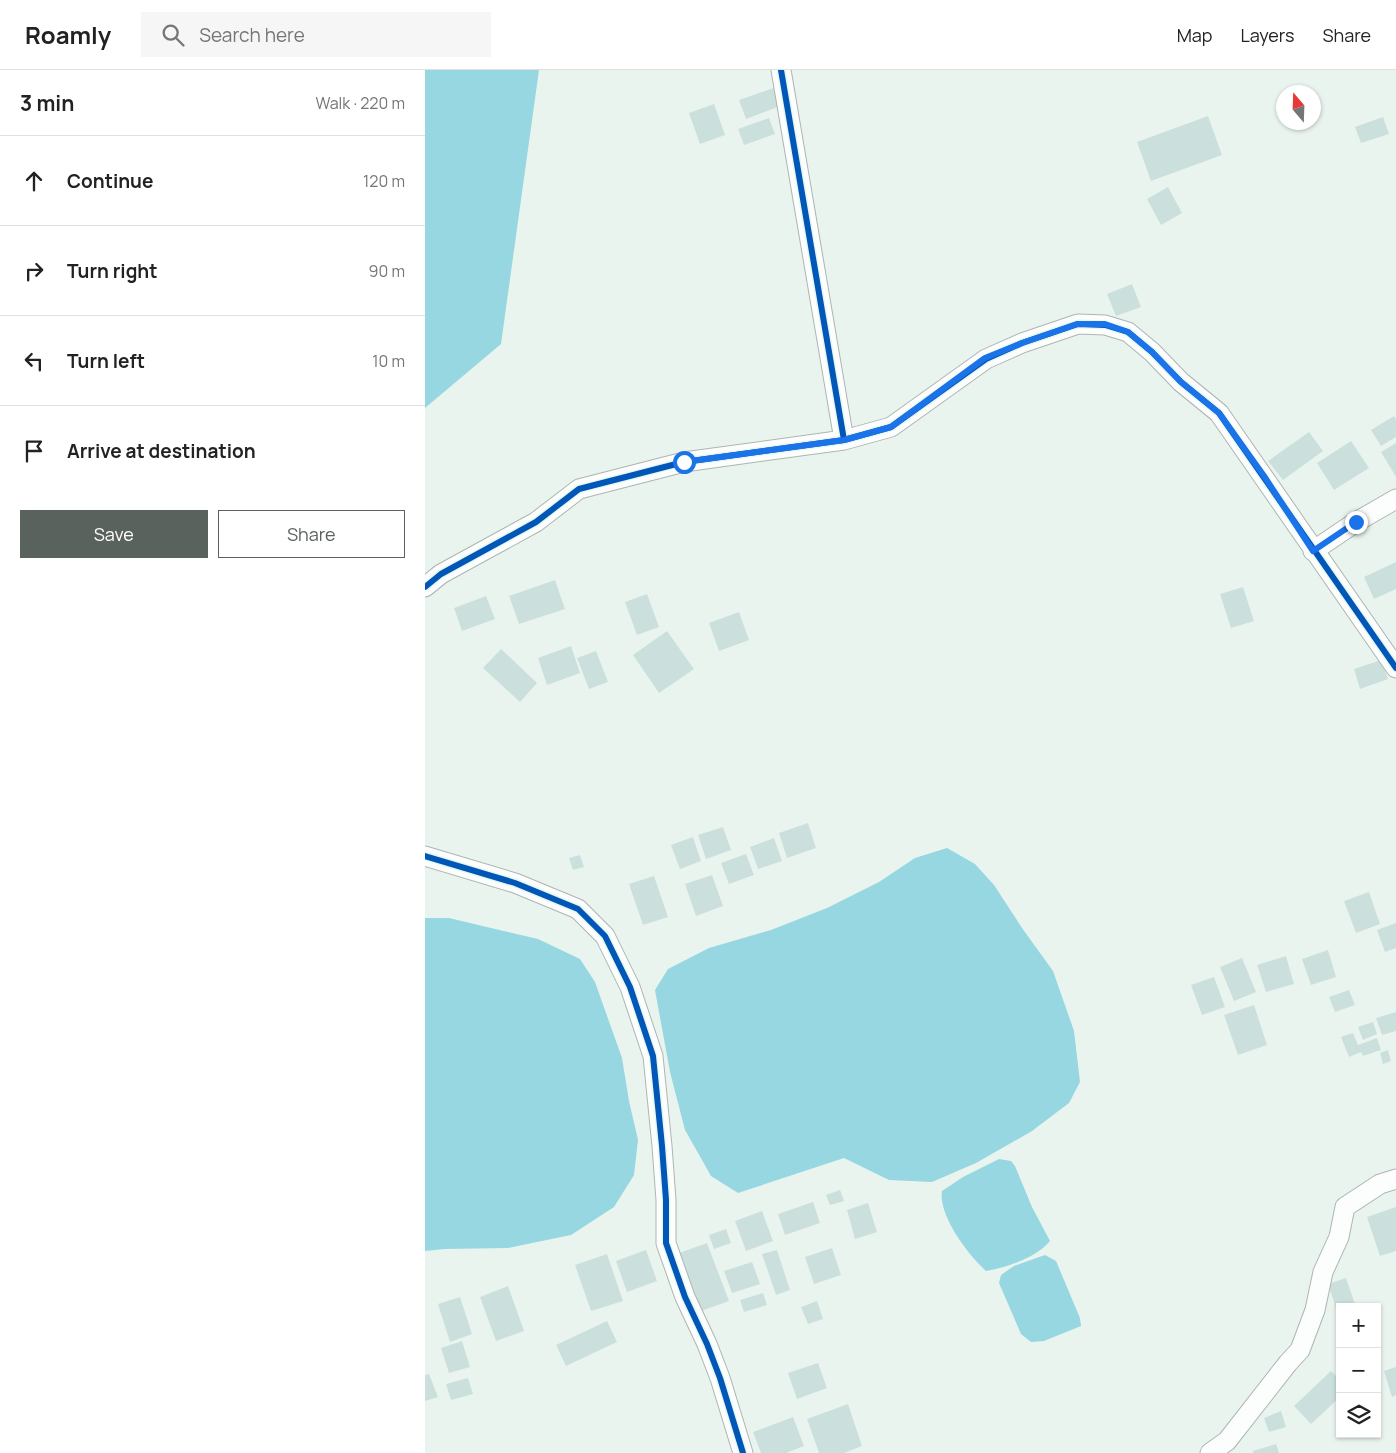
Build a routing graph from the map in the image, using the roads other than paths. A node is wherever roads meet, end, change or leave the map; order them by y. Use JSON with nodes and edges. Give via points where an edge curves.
{"nodes":[{"id":1,"x":781,"y":70,"type":"edge"},
{"id":2,"x":844,"y":440,"type":"junction"},
{"id":3,"x":1396,"y":499,"type":"edge"},
{"id":4,"x":1313,"y":551,"type":"junction"},
{"id":5,"x":425,"y":587,"type":"edge"},
{"id":6,"x":1396,"y":668,"type":"edge"},
{"id":7,"x":425,"y":856,"type":"edge"},
{"id":8,"x":1396,"y":1179,"type":"edge"},
{"id":9,"x":743,"y":1453,"type":"edge"},
{"id":10,"x":1210,"y":1453,"type":"edge"}],
"edges":[{"from":1,"to":2,"type":"street"},
{"from":2,"to":4,"type":"street","via":[[891,427],[985,358],[1077,324],[1105,324],[1128,332],[1219,413]]},
{"from":2,"to":5,"type":"street","via":[[684,462],[579,489],[536,522],[441,574]]},
{"from":3,"to":4,"type":"street"},
{"from":4,"to":6,"type":"street"},
{"from":7,"to":9,"type":"street","via":[[515,883],[578,909],[605,936],[630,987],[653,1056],[663,1146],[666,1243],[720,1378]]},
{"from":8,"to":10,"type":"street","via":[[1380,1184],[1345,1207],[1339,1237],[1323,1272],[1315,1310],[1301,1350],[1227,1441]]}]}
